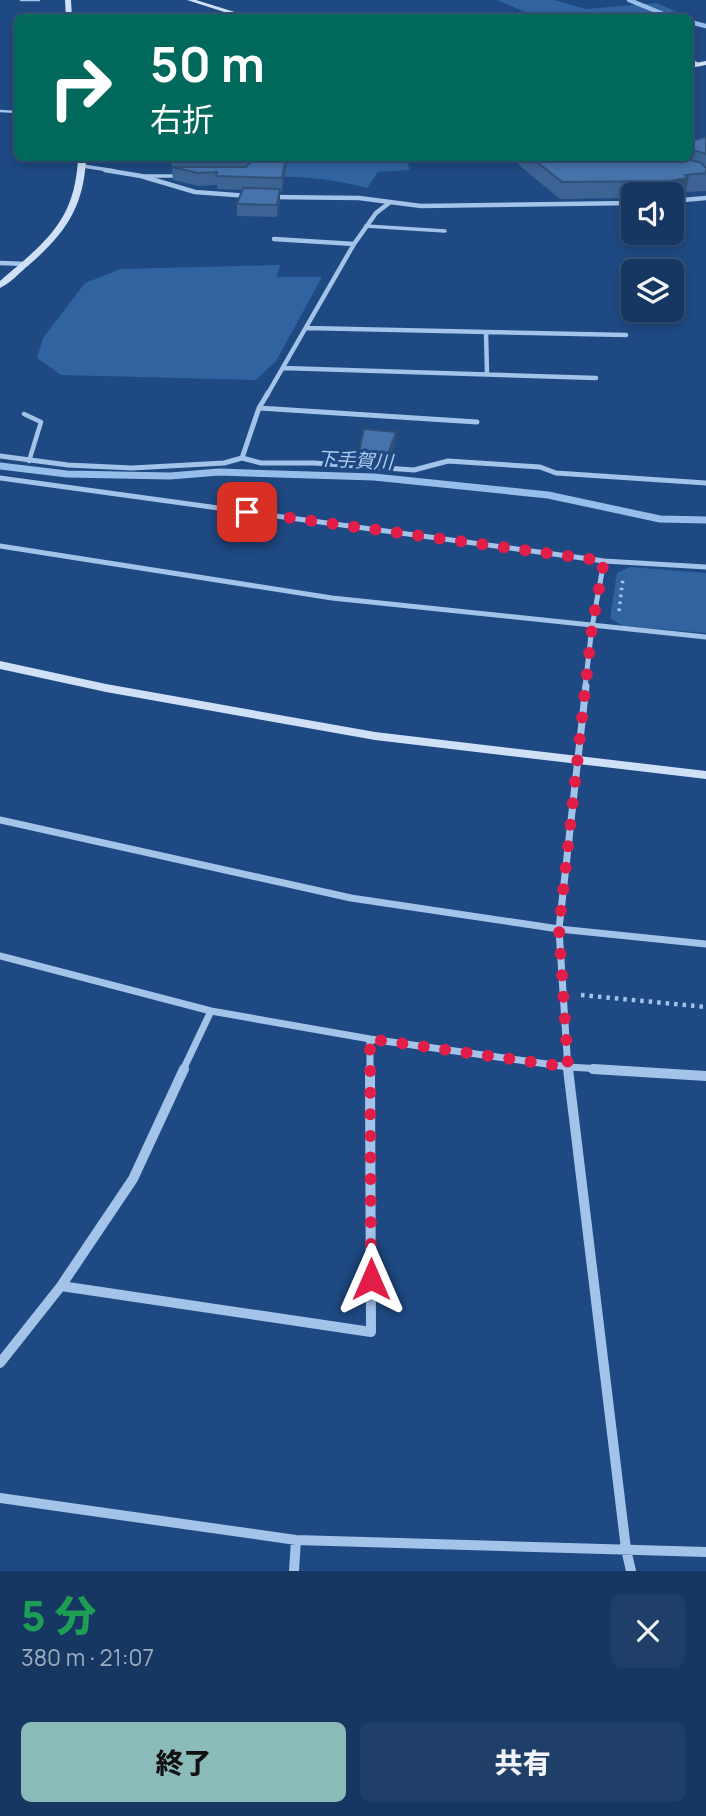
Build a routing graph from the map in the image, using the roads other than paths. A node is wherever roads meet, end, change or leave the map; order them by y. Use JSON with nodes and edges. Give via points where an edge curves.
{"nodes":[{"id":1,"x":20,"y":0,"type":"edge"},
{"id":2,"x":39,"y":0,"type":"edge"},
{"id":3,"x":190,"y":0,"type":"edge"},
{"id":4,"x":237,"y":14,"type":"edge"},
{"id":5,"x":83,"y":162,"type":"edge"},
{"id":6,"x":141,"y":176,"type":"junction"},
{"id":7,"x":181,"y":176,"type":"edge"},
{"id":8,"x":706,"y":198,"type":"edge"},
{"id":9,"x":684,"y":200,"type":"edge"},
{"id":10,"x":621,"y":203,"type":"edge"},
{"id":11,"x":389,"y":204,"type":"junction"},
{"id":12,"x":366,"y":226,"type":"junction"},
{"id":13,"x":445,"y":231,"type":"dead end"},
{"id":14,"x":274,"y":239,"type":"dead end"},
{"id":15,"x":354,"y":243,"type":"junction"},
{"id":16,"x":0,"y":262,"type":"edge"},
{"id":17,"x":27,"y":264,"type":"junction"},
{"id":18,"x":0,"y":285,"type":"edge"},
{"id":19,"x":306,"y":328,"type":"junction"},
{"id":20,"x":486,"y":332,"type":"junction"},
{"id":21,"x":626,"y":335,"type":"dead end"},
{"id":22,"x":283,"y":368,"type":"junction"},
{"id":23,"x":487,"y":374,"type":"junction"},
{"id":24,"x":596,"y":378,"type":"dead end"},
{"id":25,"x":258,"y":408,"type":"junction"},
{"id":26,"x":24,"y":414,"type":"dead end"},
{"id":27,"x":477,"y":422,"type":"dead end"},
{"id":28,"x":0,"y":456,"type":"edge"},
{"id":29,"x":242,"y":458,"type":"junction"},
{"id":30,"x":29,"y":460,"type":"junction"},
{"id":31,"x":0,"y":478,"type":"edge"},
{"id":32,"x":706,"y":483,"type":"edge"},
{"id":33,"x":1,"y":548,"type":"edge"},
{"id":34,"x":604,"y":561,"type":"junction"},
{"id":35,"x":706,"y":567,"type":"edge"},
{"id":36,"x":592,"y":627,"type":"junction"},
{"id":37,"x":706,"y":636,"type":"edge"},
{"id":38,"x":0,"y":665,"type":"edge"},
{"id":39,"x":577,"y":760,"type":"junction"},
{"id":40,"x":706,"y":775,"type":"edge"},
{"id":41,"x":0,"y":820,"type":"edge"},
{"id":42,"x":559,"y":929,"type":"junction"},
{"id":43,"x":706,"y":944,"type":"edge"},
{"id":44,"x":0,"y":956,"type":"edge"},
{"id":45,"x":211,"y":1011,"type":"junction"},
{"id":46,"x":370,"y":1039,"type":"junction"},
{"id":47,"x":568,"y":1067,"type":"junction"},
{"id":48,"x":706,"y":1076,"type":"edge"},
{"id":49,"x":61,"y":1286,"type":"junction"},
{"id":50,"x":0,"y":1363,"type":"edge"},
{"id":51,"x":0,"y":1498,"type":"edge"},
{"id":52,"x":296,"y":1540,"type":"junction"},
{"id":53,"x":626,"y":1549,"type":"junction"},
{"id":54,"x":706,"y":1552,"type":"edge"},
{"id":55,"x":294,"y":1571,"type":"edge"},
{"id":56,"x":631,"y":1571,"type":"edge"}],
"edges":[{"from":1,"to":2,"type":"lane"},
{"from":3,"to":4,"type":"street"},
{"from":5,"to":6,"type":"street"},
{"from":5,"to":17,"type":"street","via":[[72,213]]},
{"from":6,"to":7,"type":"lane"},
{"from":6,"to":11,"type":"street","via":[[211,194],[359,198]]},
{"from":8,"to":9,"type":"street"},
{"from":10,"to":11,"type":"street"},
{"from":11,"to":12,"type":"street"},
{"from":12,"to":13,"type":"lane"},
{"from":12,"to":15,"type":"street"},
{"from":14,"to":15,"type":"street"},
{"from":15,"to":19,"type":"street"},
{"from":16,"to":17,"type":"street"},
{"from":17,"to":18,"type":"street"},
{"from":19,"to":20,"type":"street"},
{"from":19,"to":22,"type":"street"},
{"from":20,"to":21,"type":"street"},
{"from":20,"to":23,"type":"street"},
{"from":22,"to":23,"type":"street"},
{"from":22,"to":25,"type":"street"},
{"from":23,"to":24,"type":"street"},
{"from":25,"to":27,"type":"street"},
{"from":25,"to":29,"type":"street"},
{"from":26,"to":30,"type":"lane","via":[[41,422]]},
{"from":28,"to":30,"type":"street"},
{"from":29,"to":30,"type":"street","via":[[132,468]]},
{"from":29,"to":32,"type":"street","via":[[261,463],[414,470],[449,461]]},
{"from":31,"to":34,"type":"street"},
{"from":33,"to":36,"type":"street","via":[[332,598]]},
{"from":34,"to":35,"type":"street"},
{"from":34,"to":36,"type":"street"},
{"from":36,"to":37,"type":"street"},
{"from":36,"to":39,"type":"street"},
{"from":38,"to":39,"type":"street","via":[[374,736]]},
{"from":39,"to":40,"type":"street"},
{"from":39,"to":42,"type":"street"},
{"from":41,"to":42,"type":"street","via":[[351,898]]},
{"from":42,"to":43,"type":"street"},
{"from":42,"to":47,"type":"street"},
{"from":44,"to":45,"type":"street"},
{"from":45,"to":46,"type":"street"},
{"from":45,"to":49,"type":"street","via":[[133,1180]]},
{"from":46,"to":47,"type":"street"},
{"from":46,"to":49,"type":"street","via":[[371,1332]]},
{"from":47,"to":48,"type":"street"},
{"from":47,"to":53,"type":"street"},
{"from":49,"to":50,"type":"street"},
{"from":51,"to":52,"type":"street"},
{"from":52,"to":53,"type":"street"},
{"from":52,"to":55,"type":"street"},
{"from":53,"to":54,"type":"street"},
{"from":53,"to":56,"type":"street"}]}
